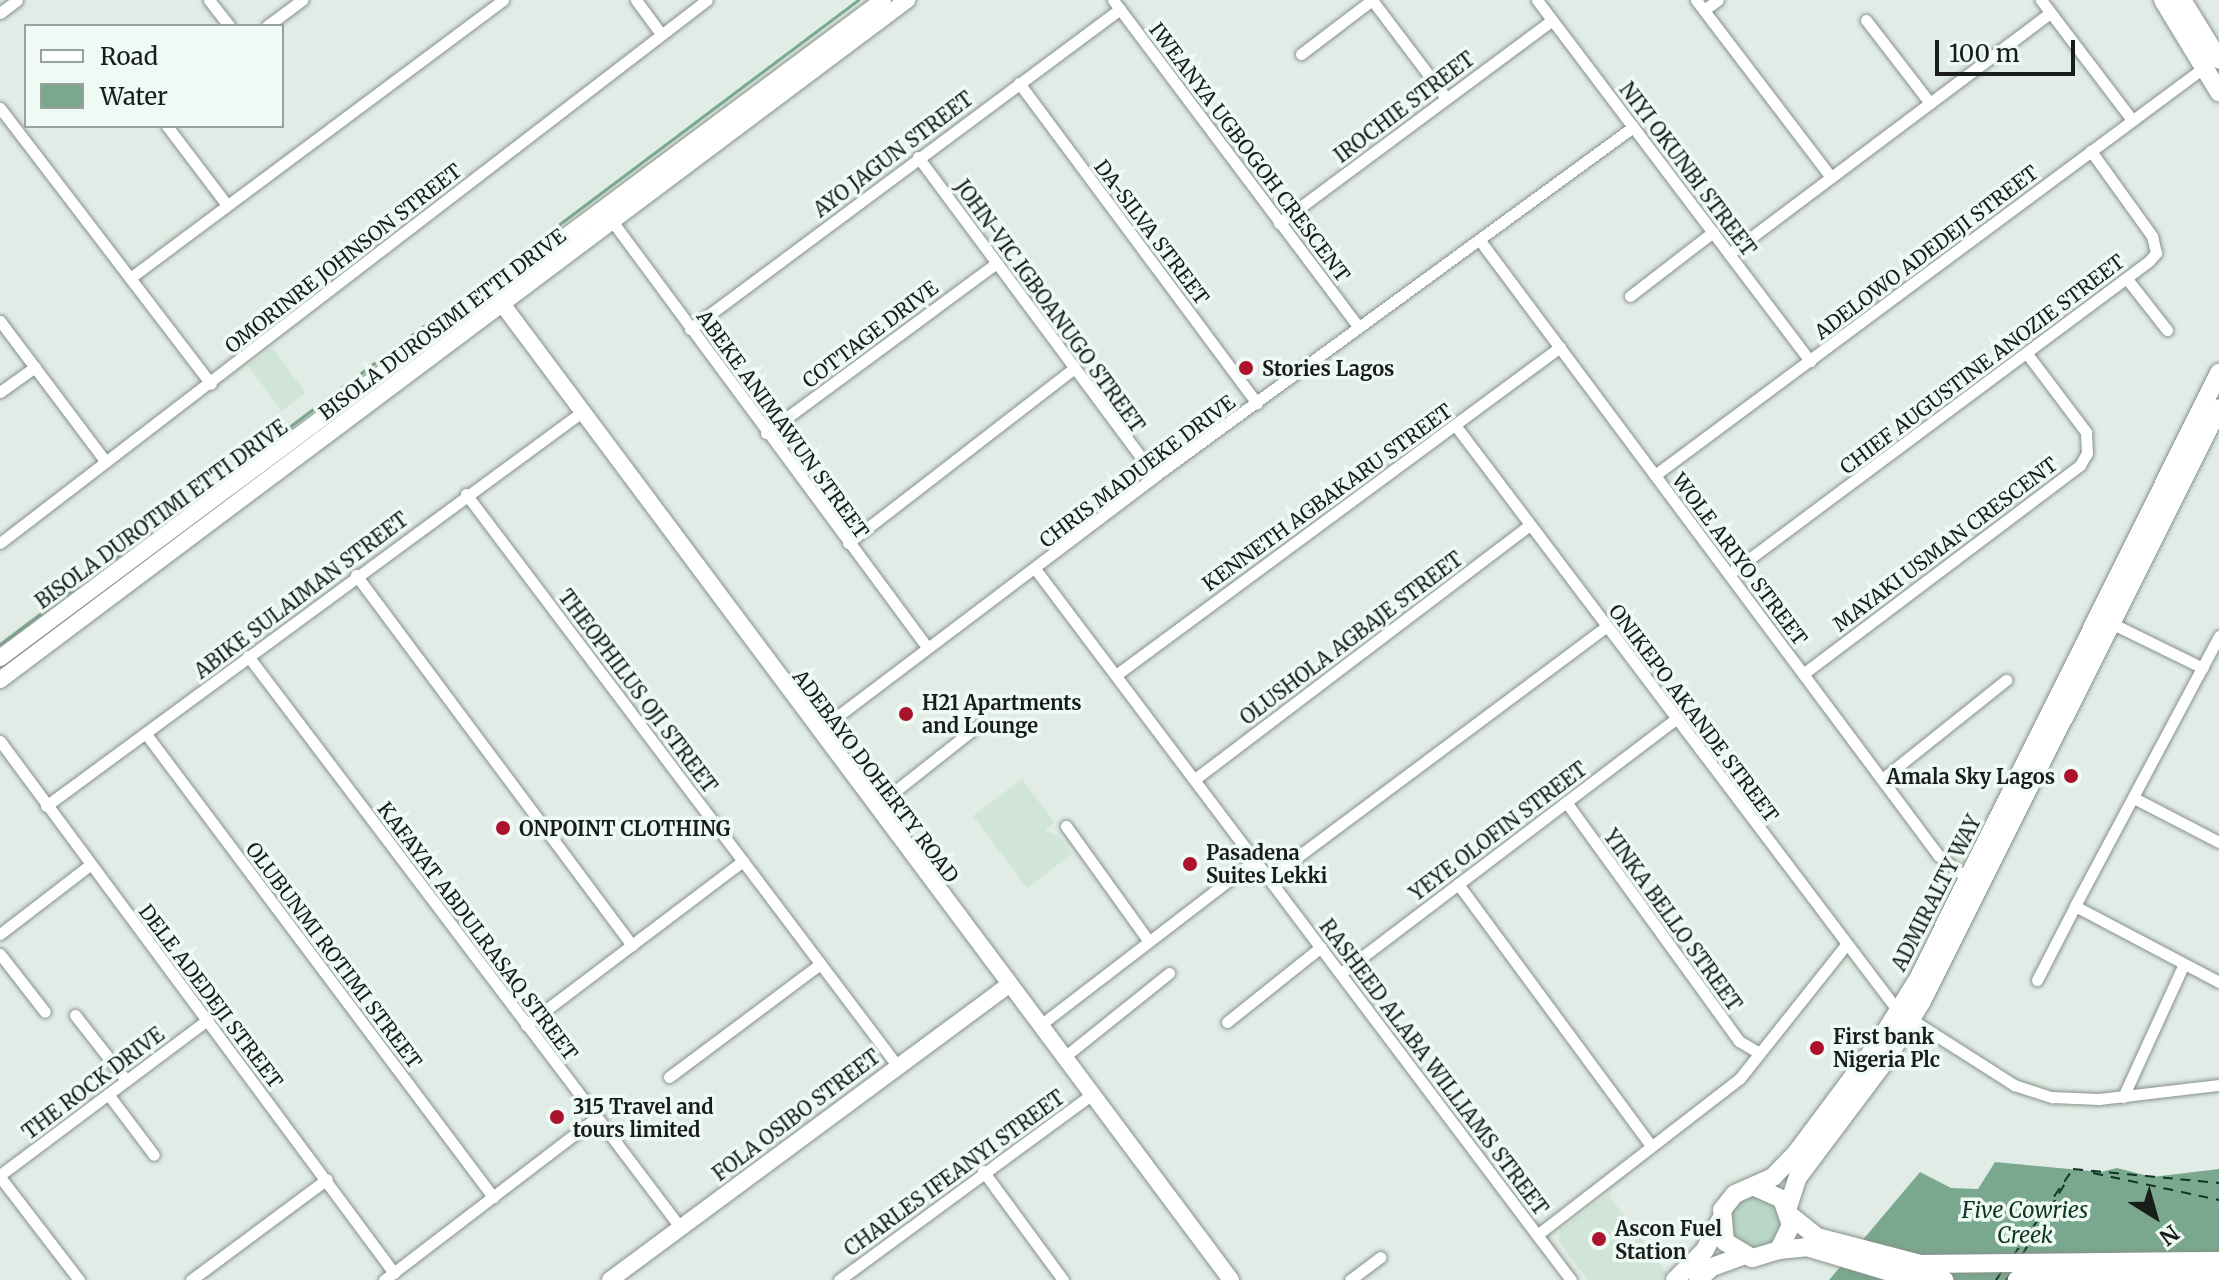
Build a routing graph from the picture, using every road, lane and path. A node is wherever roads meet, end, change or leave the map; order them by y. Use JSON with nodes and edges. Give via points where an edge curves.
{"nodes":[{"id":1,"x":17,"y":0,"type":"edge"},
{"id":2,"x":209,"y":0,"type":"edge"},
{"id":3,"x":302,"y":0,"type":"edge"},
{"id":4,"x":503,"y":0,"type":"edge"},
{"id":5,"x":636,"y":0,"type":"edge"},
{"id":6,"x":707,"y":0,"type":"edge"},
{"id":7,"x":883,"y":0,"type":"edge"},
{"id":8,"x":907,"y":0,"type":"edge"},
{"id":9,"x":1372,"y":0,"type":"edge"},
{"id":10,"x":1537,"y":0,"type":"edge"},
{"id":11,"x":1696,"y":0,"type":"edge"},
{"id":12,"x":1718,"y":0,"type":"edge"},
{"id":13,"x":2041,"y":0,"type":"edge"},
{"id":14,"x":2163,"y":0,"type":"edge"},
{"id":15,"x":2182,"y":0,"type":"edge"},
{"id":16,"x":1117,"y":5,"type":"edge"},
{"id":17,"x":1704,"y":10,"type":"junction"},
{"id":18,"x":0,"y":13,"type":"edge"},
{"id":19,"x":2050,"y":13,"type":"junction"},
{"id":20,"x":1552,"y":20,"type":"junction"},
{"id":21,"x":1866,"y":20,"type":"dead end"},
{"id":22,"x":227,"y":24,"type":"edge"},
{"id":23,"x":270,"y":24,"type":"edge"},
{"id":24,"x":661,"y":34,"type":"junction"},
{"id":25,"x":1301,"y":54,"type":"dead end"},
{"id":26,"x":2213,"y":61,"type":"edge"},
{"id":27,"x":1019,"y":83,"type":"junction"},
{"id":28,"x":2219,"y":92,"type":"edge"},
{"id":29,"x":1446,"y":98,"type":"junction"},
{"id":30,"x":1930,"y":103,"type":"junction"},
{"id":31,"x":0,"y":108,"type":"edge"},
{"id":32,"x":2132,"y":120,"type":"junction"},
{"id":33,"x":1633,"y":127,"type":"junction"},
{"id":34,"x":169,"y":128,"type":"edge"},
{"id":35,"x":2091,"y":151,"type":"junction"},
{"id":36,"x":918,"y":157,"type":"junction"},
{"id":37,"x":1831,"y":177,"type":"junction"},
{"id":38,"x":227,"y":205,"type":"junction"},
{"id":39,"x":612,"y":221,"type":"junction"},
{"id":40,"x":1279,"y":223,"type":"junction"},
{"id":41,"x":1713,"y":232,"type":"junction"},
{"id":42,"x":1481,"y":242,"type":"junction"},
{"id":43,"x":1729,"y":254,"type":"junction"},
{"id":44,"x":995,"y":264,"type":"junction"},
{"id":45,"x":130,"y":278,"type":"junction"},
{"id":46,"x":2127,"y":279,"type":"junction"},
{"id":47,"x":1630,"y":296,"type":"dead end"},
{"id":48,"x":498,"y":299,"type":"junction"},
{"id":49,"x":0,"y":321,"type":"edge"},
{"id":50,"x":1358,"y":326,"type":"junction"},
{"id":51,"x":690,"y":329,"type":"junction"},
{"id":52,"x":2167,"y":330,"type":"dead end"},
{"id":53,"x":1560,"y":347,"type":"junction"},
{"id":54,"x":2028,"y":355,"type":"junction"},
{"id":55,"x":1810,"y":361,"type":"junction"},
{"id":56,"x":35,"y":367,"type":"junction"},
{"id":57,"x":1072,"y":370,"type":"junction"},
{"id":58,"x":2219,"y":373,"type":"edge"},
{"id":59,"x":211,"y":384,"type":"junction"},
{"id":60,"x":0,"y":392,"type":"edge"},
{"id":61,"x":1257,"y":403,"type":"junction"},
{"id":62,"x":2219,"y":408,"type":"edge"},
{"id":63,"x":579,"y":414,"type":"junction"},
{"id":64,"x":1455,"y":425,"type":"junction"},
{"id":65,"x":766,"y":433,"type":"junction"},
{"id":66,"x":106,"y":462,"type":"junction"},
{"id":67,"x":1655,"y":475,"type":"junction"},
{"id":68,"x":1155,"y":476,"type":"junction"},
{"id":69,"x":466,"y":494,"type":"junction"},
{"id":70,"x":1530,"y":525,"type":"junction"},
{"id":71,"x":0,"y":543,"type":"edge"},
{"id":72,"x":848,"y":543,"type":"junction"},
{"id":73,"x":1036,"y":570,"type":"junction"},
{"id":74,"x":1729,"y":574,"type":"junction"},
{"id":75,"x":356,"y":575,"type":"junction"},
{"id":76,"x":2111,"y":623,"type":"junction"},
{"id":77,"x":1606,"y":627,"type":"junction"},
{"id":78,"x":2219,"y":636,"type":"edge"},
{"id":79,"x":927,"y":647,"type":"junction"},
{"id":80,"x":248,"y":656,"type":"junction"},
{"id":81,"x":0,"y":658,"type":"edge"},
{"id":82,"x":2203,"y":668,"type":"junction"},
{"id":83,"x":1803,"y":674,"type":"junction"},
{"id":84,"x":1116,"y":675,"type":"junction"},
{"id":85,"x":0,"y":680,"type":"edge"},
{"id":86,"x":2006,"y":680,"type":"dead end"},
{"id":87,"x":1677,"y":718,"type":"junction"},
{"id":88,"x":980,"y":724,"type":"dead end"},
{"id":89,"x":818,"y":731,"type":"junction"},
{"id":90,"x":146,"y":734,"type":"junction"},
{"id":91,"x":0,"y":741,"type":"edge"},
{"id":92,"x":1195,"y":779,"type":"junction"},
{"id":93,"x":1882,"y":779,"type":"junction"},
{"id":94,"x":2136,"y":799,"type":"junction"},
{"id":95,"x":1566,"y":802,"type":"junction"},
{"id":96,"x":46,"y":806,"type":"junction"},
{"id":97,"x":875,"y":807,"type":"junction"},
{"id":98,"x":1066,"y":826,"type":"dead end"},
{"id":99,"x":2219,"y":842,"type":"edge"},
{"id":100,"x":1255,"y":860,"type":"junction"},
{"id":101,"x":743,"y":861,"type":"junction"},
{"id":102,"x":90,"y":865,"type":"junction"},
{"id":103,"x":1269,"y":878,"type":"junction"},
{"id":104,"x":1974,"y":882,"type":"junction"},
{"id":105,"x":1458,"y":884,"type":"junction"},
{"id":106,"x":2075,"y":906,"type":"junction"},
{"id":107,"x":0,"y":934,"type":"edge"},
{"id":108,"x":1148,"y":940,"type":"junction"},
{"id":109,"x":632,"y":945,"type":"junction"},
{"id":110,"x":1845,"y":946,"type":"junction"},
{"id":111,"x":1321,"y":947,"type":"junction"},
{"id":112,"x":0,"y":954,"type":"edge"},
{"id":113,"x":820,"y":964,"type":"junction"},
{"id":114,"x":2184,"y":964,"type":"junction"},
{"id":115,"x":1169,"y":973,"type":"dead end"},
{"id":116,"x":1341,"y":973,"type":"junction"},
{"id":117,"x":2037,"y":980,"type":"dead end"},
{"id":118,"x":2219,"y":982,"type":"edge"},
{"id":119,"x":1008,"y":985,"type":"junction"},
{"id":120,"x":45,"y":1012,"type":"dead end"},
{"id":121,"x":75,"y":1015,"type":"dead end"},
{"id":122,"x":1904,"y":1015,"type":"junction"},
{"id":123,"x":207,"y":1020,"type":"junction"},
{"id":124,"x":1227,"y":1022,"type":"dead end"},
{"id":125,"x":526,"y":1025,"type":"junction"},
{"id":126,"x":1039,"y":1026,"type":"junction"},
{"id":127,"x":1757,"y":1052,"type":"junction"},
{"id":128,"x":1063,"y":1058,"type":"junction"},
{"id":129,"x":896,"y":1064,"type":"junction"},
{"id":130,"x":669,"y":1077,"type":"dead end"},
{"id":131,"x":126,"y":1080,"type":"junction"},
{"id":132,"x":2219,"y":1085,"type":"edge"},
{"id":133,"x":108,"y":1094,"type":"junction"},
{"id":134,"x":1091,"y":1095,"type":"junction"},
{"id":135,"x":2123,"y":1097,"type":"junction"},
{"id":136,"x":596,"y":1118,"type":"junction"},
{"id":137,"x":1651,"y":1146,"type":"junction"},
{"id":138,"x":154,"y":1155,"type":"dead end"},
{"id":139,"x":983,"y":1171,"type":"junction"},
{"id":140,"x":0,"y":1176,"type":"edge"},
{"id":141,"x":327,"y":1179,"type":"junction"},
{"id":142,"x":1755,"y":1187,"type":"junction"},
{"id":143,"x":493,"y":1197,"type":"junction"},
{"id":144,"x":1789,"y":1212,"type":"junction"},
{"id":145,"x":1720,"y":1221,"type":"junction"},
{"id":146,"x":680,"y":1227,"type":"junction"},
{"id":147,"x":1537,"y":1235,"type":"junction"},
{"id":148,"x":1816,"y":1243,"type":"junction"},
{"id":149,"x":1779,"y":1250,"type":"junction"},
{"id":150,"x":1743,"y":1256,"type":"junction"},
{"id":151,"x":1380,"y":1257,"type":"dead end"},
{"id":152,"x":2219,"y":1261,"type":"edge"},
{"id":153,"x":2219,"y":1273,"type":"edge"},
{"id":154,"x":389,"y":1276,"type":"edge"},
{"id":155,"x":1060,"y":1276,"type":"edge"},
{"id":156,"x":79,"y":1280,"type":"edge"},
{"id":157,"x":191,"y":1280,"type":"edge"},
{"id":158,"x":610,"y":1280,"type":"edge"},
{"id":159,"x":839,"y":1280,"type":"edge"},
{"id":160,"x":1045,"y":1280,"type":"edge"},
{"id":161,"x":1231,"y":1280,"type":"edge"},
{"id":162,"x":1350,"y":1280,"type":"edge"},
{"id":163,"x":1571,"y":1280,"type":"edge"},
{"id":164,"x":1675,"y":1280,"type":"edge"},
{"id":165,"x":1698,"y":1280,"type":"edge"},
{"id":166,"x":1944,"y":1280,"type":"edge"},
{"id":167,"x":2017,"y":1280,"type":"edge"}],
"edges":[{"from":1,"to":18,"type":"street"},
{"from":2,"to":22,"type":"street"},
{"from":3,"to":23,"type":"street"},
{"from":4,"to":38,"type":"street"},
{"from":5,"to":24,"type":"street"},
{"from":6,"to":24,"type":"street","name":"OMORINRE JOHNSON STREET"},
{"from":7,"to":48,"type":"main road","name":"BISOLA DUROTIMI ETTI DRIVE"},
{"from":8,"to":39,"type":"main road","name":"BISOLA DUROSIMI ETTI DRIVE"},
{"from":9,"to":25,"type":"street"},
{"from":9,"to":29,"type":"street"},
{"from":10,"to":20,"type":"street","name":"NIYI OKUNBI STREET"},
{"from":11,"to":17,"type":"street"},
{"from":12,"to":17,"type":"street"},
{"from":13,"to":19,"type":"street"},
{"from":14,"to":26,"type":"main road"},
{"from":15,"to":26,"type":"main road"},
{"from":16,"to":27,"type":"street","name":"AYO JAGUN STREET"},
{"from":16,"to":40,"type":"street","name":"IWEANYA UGBOGOH CRESCENT"},
{"from":17,"to":37,"type":"street"},
{"from":19,"to":30,"type":"street"},
{"from":19,"to":32,"type":"street"},
{"from":20,"to":29,"type":"street","name":"IROCHIE STREET"},
{"from":20,"to":33,"type":"street","name":"NIYI OKUNBI STREET"},
{"from":21,"to":30,"type":"street"},
{"from":24,"to":59,"type":"street","name":"OMORINRE JOHNSON STREET"},
{"from":26,"to":28,"type":"main road"},
{"from":26,"to":32,"type":"street","name":"ADELOWO ADEDEJI STREET"},
{"from":27,"to":36,"type":"street","name":"AYO JAGUN STREET"},
{"from":27,"to":61,"type":"street","name":"DA-SILVA STREET"},
{"from":29,"to":40,"type":"street","name":"IROCHIE STREET"},
{"from":30,"to":37,"type":"street"},
{"from":31,"to":45,"type":"street"},
{"from":32,"to":35,"type":"street","name":"ADELOWO ADEDEJI STREET"},
{"from":33,"to":41,"type":"street","name":"NIYI OKUNBI STREET"},
{"from":33,"to":42,"type":"street","name":"CHRIS MADUEKE DRIVE"},
{"from":34,"to":38,"type":"street"},
{"from":35,"to":46,"type":"street","name":"CHIEF AUGUSTINE ANOZIE STREET","via":[[2156,245],[2149,261]]},
{"from":35,"to":55,"type":"street","name":"ADELOWO ADEDEJI STREET"},
{"from":36,"to":44,"type":"street","name":"JOHN-VIC IGBOANUGO STREET"},
{"from":36,"to":51,"type":"street","name":"AYO JAGUN STREET"},
{"from":37,"to":43,"type":"street"},
{"from":38,"to":45,"type":"street"},
{"from":39,"to":48,"type":"main road","name":"BISOLA DUROSIMI ETTI DRIVE"},
{"from":39,"to":51,"type":"street","name":"ABEKE ANIMAWUN STREET"},
{"from":40,"to":50,"type":"street","name":"IWEANYA UGBOGOH CRESCENT"},
{"from":41,"to":43,"type":"street","name":"NIYI OKUNBI STREET"},
{"from":41,"to":47,"type":"street"},
{"from":42,"to":50,"type":"street","name":"CHRIS MADUEKE DRIVE"},
{"from":42,"to":53,"type":"street","name":"WOLE ARIYO STREET"},
{"from":43,"to":55,"type":"street","name":"NIYI OKUNBI STREET"},
{"from":44,"to":57,"type":"street","name":"JOHN-VIC IGBOANUGO STREET"},
{"from":44,"to":65,"type":"street","name":"COTTAGE DRIVE"},
{"from":45,"to":59,"type":"street"},
{"from":46,"to":52,"type":"street"},
{"from":46,"to":54,"type":"street","name":"CHIEF AUGUSTINE ANOZIE STREET"},
{"from":48,"to":63,"type":"main road","name":"ADEBAYO DOHERTY ROAD"},
{"from":48,"to":81,"type":"main road","name":"BISOLA DUROTIMI ETTI DRIVE"},
{"from":48,"to":85,"type":"main road","name":"BISOLA DUROSIMI ETTI DRIVE"},
{"from":49,"to":56,"type":"street"},
{"from":50,"to":61,"type":"street","name":"CHRIS MADUEKE DRIVE"},
{"from":51,"to":65,"type":"street","name":"ABEKE ANIMAWUN STREET"},
{"from":53,"to":64,"type":"street","name":"KENNETH AGBAKARU STREET"},
{"from":53,"to":67,"type":"street","name":"WOLE ARIYO STREET"},
{"from":54,"to":74,"type":"street","name":"CHIEF AUGUSTINE ANOZIE STREET"},
{"from":54,"to":83,"type":"street","name":"MAYAKI USMAN CRESCENT","via":[[2086,432],[2087,453],[2080,465]]},
{"from":55,"to":67,"type":"street","name":"ADELOWO ADEDEJI STREET"},
{"from":56,"to":60,"type":"street"},
{"from":56,"to":66,"type":"street"},
{"from":57,"to":68,"type":"street","name":"JOHN-VIC IGBOANUGO STREET"},
{"from":57,"to":72,"type":"street"},
{"from":58,"to":104,"type":"main road","name":"ADMIRALTY WAY"},
{"from":59,"to":66,"type":"street","name":"OMORINRE JOHNSON STREET"},
{"from":61,"to":68,"type":"street","name":"CHRIS MADUEKE DRIVE"},
{"from":62,"to":76,"type":"main road","name":"ADMIRALTY WAY"},
{"from":63,"to":69,"type":"street","name":"ABIKE SULAIMAN STREET"},
{"from":63,"to":89,"type":"main road","name":"ADEBAYO DOHERTY ROAD"},
{"from":64,"to":70,"type":"street","name":"ONIKEPO AKANDE STREET"},
{"from":64,"to":84,"type":"street","name":"KENNETH AGBAKARU STREET"},
{"from":65,"to":72,"type":"street","name":"ABEKE ANIMAWUN STREET"},
{"from":66,"to":71,"type":"street","name":"OMORINRE JOHNSON STREET"},
{"from":67,"to":74,"type":"street","name":"WOLE ARIYO STREET"},
{"from":68,"to":73,"type":"street","name":"CHRIS MADUEKE DRIVE"},
{"from":69,"to":75,"type":"street","name":"ABIKE SULAIMAN STREET"},
{"from":69,"to":101,"type":"street","name":"THEOPHILUS OJI STREET"},
{"from":70,"to":77,"type":"street","name":"ONIKEPO AKANDE STREET"},
{"from":70,"to":92,"type":"street","name":"OLUSHOLA AGBAJE STREET"},
{"from":72,"to":79,"type":"street","name":"ABEKE ANIMAWUN STREET"},
{"from":73,"to":79,"type":"street","name":"CHRIS MADUEKE DRIVE"},
{"from":73,"to":84,"type":"street","name":"RASHEED ALABA WILLIAMS STREET"},
{"from":74,"to":83,"type":"street","name":"WOLE ARIYO STREET"},
{"from":75,"to":80,"type":"street","name":"ABIKE SULAIMAN STREET"},
{"from":75,"to":109,"type":"street"},
{"from":76,"to":82,"type":"street"},
{"from":76,"to":104,"type":"main road","name":"ADMIRALTY WAY"},
{"from":77,"to":87,"type":"street","name":"ONIKEPO AKANDE STREET"},
{"from":77,"to":103,"type":"street"},
{"from":78,"to":82,"type":"street"},
{"from":79,"to":89,"type":"street","name":"CHRIS MADUEKE DRIVE"},
{"from":80,"to":90,"type":"street","name":"ABIKE SULAIMAN STREET"},
{"from":80,"to":125,"type":"street","name":"KAFAYAT ABDULRASAQ STREET"},
{"from":82,"to":94,"type":"street"},
{"from":83,"to":93,"type":"street","name":"WOLE ARIYO STREET"},
{"from":84,"to":92,"type":"street","name":"RASHEED ALABA WILLIAMS STREET"},
{"from":86,"to":93,"type":"street"},
{"from":87,"to":95,"type":"street","name":"YEYE OLOFIN STREET"},
{"from":87,"to":110,"type":"street","name":"ONIKEPO AKANDE STREET"},
{"from":88,"to":97,"type":"street"},
{"from":89,"to":97,"type":"main road","name":"ADEBAYO DOHERTY ROAD"},
{"from":90,"to":96,"type":"street","name":"ABIKE SULAIMAN STREET"},
{"from":90,"to":143,"type":"street","name":"OLUBUNMI ROTIMI STREET"},
{"from":91,"to":96,"type":"street","name":"DELE ADEDEJI STREET"},
{"from":92,"to":100,"type":"street","name":"RASHEED ALABA WILLIAMS STREET"},
{"from":93,"to":104,"type":"street","name":"WOLE ARIYO STREET","via":[[1938,855]]},
{"from":94,"to":99,"type":"street"},
{"from":94,"to":106,"type":"street"},
{"from":95,"to":105,"type":"street","name":"YEYE OLOFIN STREET"},
{"from":95,"to":127,"type":"street","name":"YINKA BELLO STREET","via":[[1739,1041]]},
{"from":96,"to":102,"type":"street","name":"DELE ADEDEJI STREET"},
{"from":97,"to":119,"type":"main road","name":"ADEBAYO DOHERTY ROAD"},
{"from":98,"to":108,"type":"street"},
{"from":100,"to":103,"type":"street","name":"RASHEED ALABA WILLIAMS STREET"},
{"from":100,"to":108,"type":"street"},
{"from":101,"to":109,"type":"street"},
{"from":101,"to":113,"type":"street","name":"THEOPHILUS OJI STREET"},
{"from":102,"to":107,"type":"street"},
{"from":102,"to":123,"type":"street","name":"DELE ADEDEJI STREET"},
{"from":103,"to":111,"type":"street","name":"RASHEED ALABA WILLIAMS STREET"},
{"from":104,"to":122,"type":"main road","name":"ADMIRALTY WAY"},
{"from":105,"to":116,"type":"street","name":"YEYE OLOFIN STREET"},
{"from":105,"to":137,"type":"street"},
{"from":106,"to":114,"type":"street"},
{"from":106,"to":117,"type":"street"},
{"from":108,"to":126,"type":"street"},
{"from":109,"to":125,"type":"street"},
{"from":110,"to":122,"type":"street","name":"ONIKEPO AKANDE STREET"},
{"from":110,"to":127,"type":"street"},
{"from":111,"to":116,"type":"street","name":"RASHEED ALABA WILLIAMS STREET"},
{"from":111,"to":124,"type":"street"},
{"from":112,"to":120,"type":"street"},
{"from":113,"to":129,"type":"street","name":"THEOPHILUS OJI STREET"},
{"from":113,"to":130,"type":"street"},
{"from":114,"to":118,"type":"street"},
{"from":114,"to":135,"type":"street"},
{"from":115,"to":128,"type":"street"},
{"from":116,"to":147,"type":"street","name":"RASHEED ALABA WILLIAMS STREET"},
{"from":119,"to":126,"type":"main road","name":"ADEBAYO DOHERTY ROAD"},
{"from":119,"to":129,"type":"main road","name":"FOLA OSIBO STREET"},
{"from":121,"to":131,"type":"street"},
{"from":122,"to":135,"type":"street","name":"ONIKEPO AKANDE STREET","via":[[2014,1085],[2052,1097]]},
{"from":122,"to":142,"type":"main road","name":"ADMIRALTY WAY","via":[[1797,1152]]},
{"from":122,"to":144,"type":"main road","name":"ADMIRALTY WAY","via":[[1886,1060],[1798,1177]]},
{"from":123,"to":131,"type":"street","name":"THE ROCK DRIVE"},
{"from":123,"to":141,"type":"street","name":"DELE ADEDEJI STREET"},
{"from":125,"to":136,"type":"street","name":"KAFAYAT ABDULRASAQ STREET"},
{"from":126,"to":128,"type":"main road","name":"ADEBAYO DOHERTY ROAD"},
{"from":127,"to":137,"type":"street","via":[[1740,1078]]},
{"from":128,"to":134,"type":"main road","name":"ADEBAYO DOHERTY ROAD"},
{"from":129,"to":146,"type":"main road","name":"FOLA OSIBO STREET"},
{"from":131,"to":133,"type":"street","name":"THE ROCK DRIVE"},
{"from":132,"to":135,"type":"street","name":"ONIKEPO AKANDE STREET"},
{"from":133,"to":138,"type":"street"},
{"from":133,"to":140,"type":"street","name":"THE ROCK DRIVE"},
{"from":134,"to":139,"type":"street","name":"CHARLES IFEANYI STREET"},
{"from":134,"to":161,"type":"main road","name":"ADEBAYO DOHERTY ROAD"},
{"from":136,"to":143,"type":"street"},
{"from":136,"to":146,"type":"street","name":"KAFAYAT ABDULRASAQ STREET"},
{"from":137,"to":147,"type":"street"},
{"from":139,"to":155,"type":"street"},
{"from":139,"to":159,"type":"street","name":"CHARLES IFEANYI STREET"},
{"from":140,"to":156,"type":"street"},
{"from":141,"to":154,"type":"street","name":"DELE ADEDEJI STREET"},
{"from":141,"to":157,"type":"street"},
{"from":142,"to":144,"type":"main road","via":[[1774,1192]]},
{"from":142,"to":145,"type":"main road","via":[[1727,1201]]},
{"from":143,"to":154,"type":"street"},
{"from":144,"to":148,"type":"main road"},
{"from":144,"to":149,"type":"main road","via":[[1789,1234]]},
{"from":145,"to":150,"type":"main road","via":[[1725,1242]]},
{"from":145,"to":164,"type":"main road","via":[[1705,1250]]},
{"from":146,"to":158,"type":"main road","name":"FOLA OSIBO STREET"},
{"from":147,"to":163,"type":"street","name":"RASHEED ALABA WILLIAMS STREET"},
{"from":148,"to":149,"type":"main road"},
{"from":148,"to":152,"type":"main road","via":[[1952,1267]]},
{"from":148,"to":166,"type":"main road","via":[[1890,1272]]},
{"from":149,"to":150,"type":"main road","via":[[1762,1258]]},
{"from":150,"to":165,"type":"main road","via":[[1712,1267]]},
{"from":151,"to":162,"type":"street"},
{"from":153,"to":167,"type":"main road"},
{"from":155,"to":160,"type":"street"}]}
